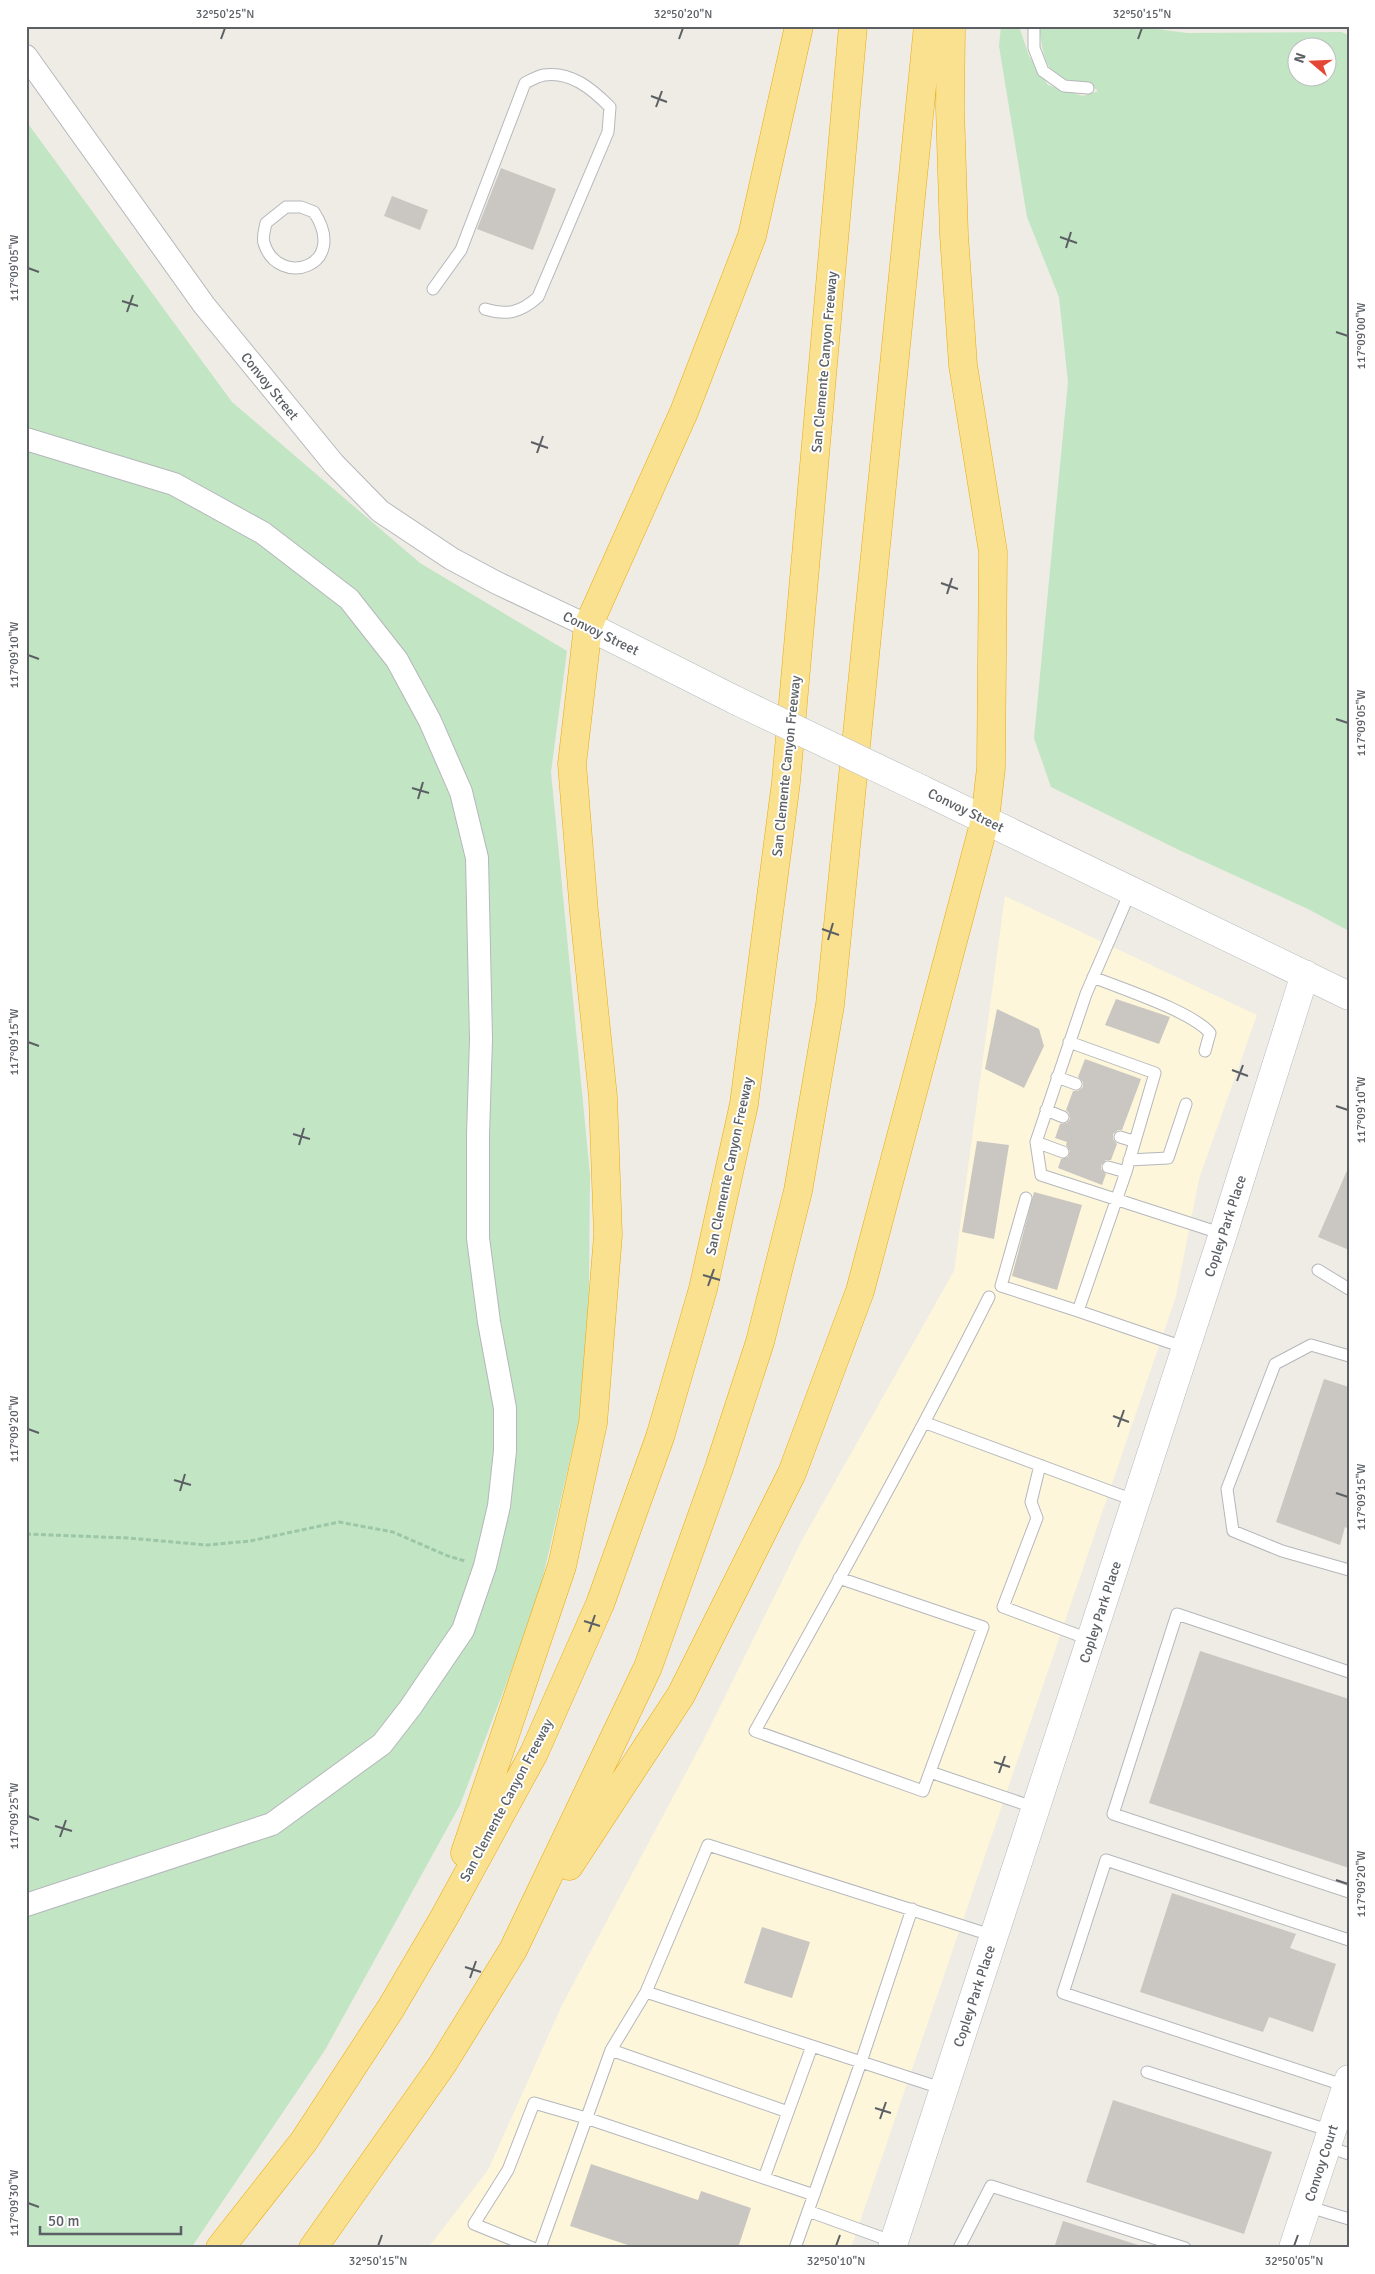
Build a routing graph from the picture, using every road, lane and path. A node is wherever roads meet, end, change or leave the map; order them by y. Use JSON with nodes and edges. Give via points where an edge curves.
{"nodes":[{"id":1,"x":799,"y":26,"type":"edge"},
{"id":2,"x":853,"y":26,"type":"edge"},
{"id":3,"x":928,"y":26,"type":"edge"},
{"id":4,"x":951,"y":26,"type":"edge"},
{"id":5,"x":1034,"y":26,"type":"edge"},
{"id":6,"x":26,"y":56,"type":"edge"},
{"id":7,"x":1088,"y":88,"type":"dead end"},
{"id":8,"x":301,"y":268,"type":"joint"},
{"id":9,"x":433,"y":288,"type":"dead end"},
{"id":10,"x":486,"y":309,"type":"dead end"},
{"id":11,"x":26,"y":440,"type":"edge"},
{"id":12,"x":588,"y":626,"type":"junction"},
{"id":13,"x":985,"y":820,"type":"junction"},
{"id":14,"x":1130,"y":890,"type":"junction"},
{"id":15,"x":1305,"y":974,"type":"junction"},
{"id":16,"x":1094,"y":977,"type":"junction"},
{"id":17,"x":1349,"y":996,"type":"edge"},
{"id":18,"x":1069,"y":1042,"type":"junction"},
{"id":19,"x":1205,"y":1051,"type":"dead end"},
{"id":20,"x":1057,"y":1077,"type":"junction"},
{"id":21,"x":1076,"y":1084,"type":"dead end"},
{"id":22,"x":1186,"y":1104,"type":"dead end"},
{"id":23,"x":1046,"y":1110,"type":"junction"},
{"id":24,"x":1063,"y":1117,"type":"dead end"},
{"id":25,"x":1120,"y":1137,"type":"dead end"},
{"id":26,"x":1133,"y":1141,"type":"junction"},
{"id":27,"x":1036,"y":1142,"type":"junction"},
{"id":28,"x":1063,"y":1152,"type":"dead end"},
{"id":29,"x":1129,"y":1160,"type":"junction"},
{"id":30,"x":1108,"y":1167,"type":"dead end"},
{"id":31,"x":1126,"y":1172,"type":"junction"},
{"id":32,"x":1026,"y":1198,"type":"dead end"},
{"id":33,"x":1115,"y":1199,"type":"junction"},
{"id":34,"x":1223,"y":1234,"type":"junction"},
{"id":35,"x":1318,"y":1270,"type":"dead end"},
{"id":36,"x":1349,"y":1289,"type":"edge"},
{"id":37,"x":989,"y":1297,"type":"dead end"},
{"id":38,"x":1078,"y":1311,"type":"junction"},
{"id":39,"x":1186,"y":1348,"type":"junction"},
{"id":40,"x":1349,"y":1356,"type":"edge"},
{"id":41,"x":926,"y":1423,"type":"junction"},
{"id":42,"x":1040,"y":1466,"type":"junction"},
{"id":43,"x":1136,"y":1501,"type":"junction"},
{"id":44,"x":26,"y":1534,"type":"edge"},
{"id":45,"x":485,"y":1566,"type":"junction"},
{"id":46,"x":1349,"y":1570,"type":"edge"},
{"id":47,"x":839,"y":1578,"type":"junction"},
{"id":48,"x":1091,"y":1640,"type":"junction"},
{"id":49,"x":1349,"y":1672,"type":"edge"},
{"id":50,"x":930,"y":1772,"type":"junction"},
{"id":51,"x":1036,"y":1808,"type":"junction"},
{"id":52,"x":1349,"y":1892,"type":"edge"},
{"id":53,"x":26,"y":1905,"type":"edge"},
{"id":54,"x":912,"y":1909,"type":"junction"},
{"id":55,"x":444,"y":1916,"type":"junction"},
{"id":56,"x":994,"y":1936,"type":"junction"},
{"id":57,"x":1349,"y":1940,"type":"edge"},
{"id":58,"x":513,"y":1950,"type":"junction"},
{"id":59,"x":646,"y":1992,"type":"junction"},
{"id":60,"x":812,"y":2046,"type":"junction"},
{"id":61,"x":611,"y":2050,"type":"junction"},
{"id":62,"x":861,"y":2062,"type":"junction"},
{"id":63,"x":1147,"y":2072,"type":"dead end"},
{"id":64,"x":1348,"y":2082,"type":"edge"},
{"id":65,"x":944,"y":2089,"type":"junction"},
{"id":66,"x":788,"y":2112,"type":"junction"},
{"id":67,"x":586,"y":2118,"type":"junction"},
{"id":68,"x":1335,"y":2144,"type":"edge"},
{"id":69,"x":764,"y":2178,"type":"junction"},
{"id":70,"x":814,"y":2194,"type":"junction"},
{"id":71,"x":1306,"y":2206,"type":"junction"},
{"id":72,"x":808,"y":2211,"type":"junction"},
{"id":73,"x":1349,"y":2218,"type":"edge"},
{"id":74,"x":893,"y":2245,"type":"edge"},
{"id":75,"x":220,"y":2248,"type":"edge"},
{"id":76,"x":313,"y":2248,"type":"edge"},
{"id":77,"x":533,"y":2248,"type":"edge"},
{"id":78,"x":540,"y":2248,"type":"edge"},
{"id":79,"x":795,"y":2248,"type":"edge"},
{"id":80,"x":959,"y":2248,"type":"edge"},
{"id":81,"x":1185,"y":2248,"type":"edge"},
{"id":82,"x":1293,"y":2248,"type":"edge"}],
"edges":[{"from":1,"to":12,"type":"highway","via":[[752,236],[684,412]]},
{"from":2,"to":55,"type":"highway","name":"San Clemente Canyon Freeway","via":[[786,782],[744,1104],[703,1289],[663,1428],[600,1604],[534,1753]]},
{"from":3,"to":58,"type":"highway","via":[[830,1005],[798,1191],[760,1342],[648,1667]]},
{"from":4,"to":13,"type":"highway","via":[[953,206],[963,365],[993,552],[991,768]]},
{"from":5,"to":7,"type":"lane","via":[[1034,48],[1043,71],[1064,86]]},
{"from":6,"to":12,"type":"street","name":"Convoy Street","via":[[204,305],[334,464],[380,511],[452,559]]},
{"from":8,"to":8,"type":"lane","via":[[318,259],[324,234],[314,212],[286,207],[266,223],[263,241],[270,255],[284,266]]},
{"from":9,"to":10,"type":"lane","via":[[461,250],[525,83],[543,75],[570,77],[593,90],[610,107],[608,132],[538,297],[525,308],[501,314]]},
{"from":11,"to":45,"type":"street","via":[[174,484],[263,533],[349,599],[397,660],[430,722],[461,792],[477,858],[480,936],[478,1238],[505,1408],[505,1451],[499,1506]]},
{"from":12,"to":13,"type":"main road","name":"Convoy Street","bridge":true,"via":[[737,702]]},
{"from":12,"to":55,"type":"highway","via":[[572,764],[603,1097],[608,1235],[593,1423],[562,1566]]},
{"from":13,"to":14,"type":"main road","name":"Convoy Street"},
{"from":13,"to":58,"type":"highway","via":[[860,1291],[792,1473],[681,1695]]},
{"from":14,"to":15,"type":"main road","name":"Convoy Street"},
{"from":14,"to":16,"type":"lane"},
{"from":15,"to":17,"type":"main road","name":"Convoy Street"},
{"from":15,"to":34,"type":"main road","name":"Copley Park Place"},
{"from":16,"to":18,"type":"lane"},
{"from":16,"to":19,"type":"lane","via":[[1178,1012],[1204,1027],[1210,1032]]},
{"from":18,"to":20,"type":"lane"},
{"from":18,"to":26,"type":"lane","via":[[1155,1073],[1138,1105]]},
{"from":20,"to":21,"type":"lane"},
{"from":20,"to":23,"type":"lane"},
{"from":22,"to":29,"type":"lane","via":[[1168,1158]]},
{"from":23,"to":24,"type":"lane"},
{"from":23,"to":27,"type":"lane"},
{"from":25,"to":26,"type":"lane"},
{"from":26,"to":29,"type":"lane"},
{"from":27,"to":28,"type":"lane"},
{"from":27,"to":33,"type":"lane","via":[[1041,1175]]},
{"from":29,"to":31,"type":"lane"},
{"from":30,"to":31,"type":"lane"},
{"from":31,"to":33,"type":"lane"},
{"from":32,"to":38,"type":"lane","via":[[1001,1286]]},
{"from":33,"to":34,"type":"lane"},
{"from":33,"to":38,"type":"lane"},
{"from":34,"to":39,"type":"main road","name":"Copley Park Place"},
{"from":35,"to":36,"type":"lane"},
{"from":37,"to":41,"type":"lane"},
{"from":38,"to":39,"type":"lane"},
{"from":39,"to":43,"type":"main road","name":"Copley Park Place"},
{"from":40,"to":46,"type":"lane","via":[[1311,1346],[1275,1364],[1227,1489],[1233,1531],[1282,1551]]},
{"from":41,"to":42,"type":"lane"},
{"from":41,"to":47,"type":"lane"},
{"from":42,"to":43,"type":"lane"},
{"from":42,"to":48,"type":"lane","via":[[1031,1502],[1037,1518],[1003,1607]]},
{"from":43,"to":48,"type":"main road","name":"Copley Park Place"},
{"from":44,"to":45,"type":"path","via":[[207,1545],[250,1541],[339,1522],[393,1532],[448,1556]]},
{"from":45,"to":53,"type":"street","via":[[463,1630],[404,1715],[382,1744],[311,1798],[272,1824]]},
{"from":47,"to":50,"type":"lane","via":[[983,1627]]},
{"from":47,"to":50,"type":"lane","via":[[755,1730],[923,1791]]},
{"from":48,"to":51,"type":"main road","name":"Copley Park Place"},
{"from":49,"to":52,"type":"lane","via":[[1177,1614],[1113,1814]]},
{"from":50,"to":51,"type":"lane"},
{"from":51,"to":56,"type":"main road","name":"Copley Park Place"},
{"from":54,"to":56,"type":"lane"},
{"from":54,"to":59,"type":"lane","via":[[708,1845]]},
{"from":54,"to":62,"type":"lane"},
{"from":55,"to":75,"type":"highway","name":"San Clemente Canyon Freeway","via":[[391,2008],[304,2141]]},
{"from":56,"to":65,"type":"main road","name":"Copley Park Place"},
{"from":57,"to":64,"type":"lane","via":[[1106,1860],[1062,1993]]},
{"from":58,"to":76,"type":"highway","via":[[442,2065]]},
{"from":59,"to":60,"type":"lane"},
{"from":59,"to":61,"type":"lane"},
{"from":60,"to":62,"type":"lane"},
{"from":60,"to":66,"type":"lane"},
{"from":61,"to":66,"type":"lane"},
{"from":61,"to":67,"type":"lane"},
{"from":62,"to":65,"type":"lane"},
{"from":62,"to":70,"type":"lane"},
{"from":63,"to":68,"type":"lane"},
{"from":64,"to":68,"type":"main road","name":"Convoy Court"},
{"from":65,"to":74,"type":"main road","name":"Copley Park Place"},
{"from":66,"to":69,"type":"lane"},
{"from":67,"to":69,"type":"lane"},
{"from":67,"to":77,"type":"lane","via":[[534,2103],[508,2170],[474,2224]]},
{"from":67,"to":78,"type":"lane"},
{"from":68,"to":71,"type":"main road","name":"Convoy Court"},
{"from":69,"to":70,"type":"lane"},
{"from":70,"to":72,"type":"lane"},
{"from":71,"to":73,"type":"lane"},
{"from":71,"to":82,"type":"main road","name":"Convoy Court"},
{"from":72,"to":74,"type":"lane"},
{"from":72,"to":79,"type":"lane"},
{"from":80,"to":81,"type":"lane","via":[[990,2186]]}]}
